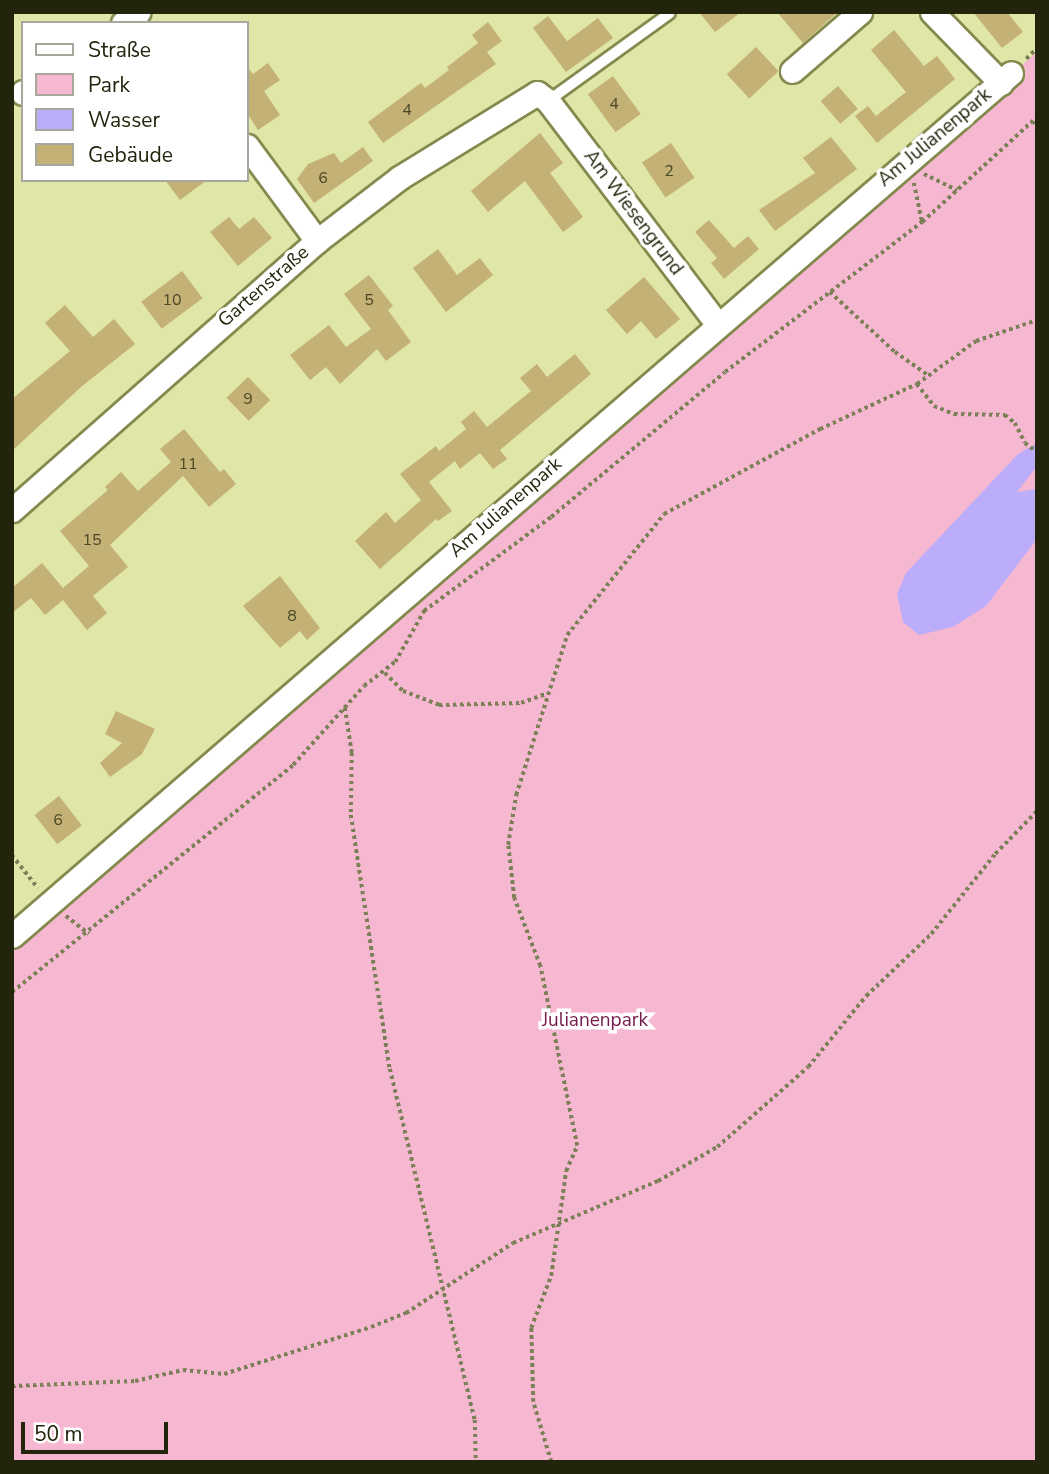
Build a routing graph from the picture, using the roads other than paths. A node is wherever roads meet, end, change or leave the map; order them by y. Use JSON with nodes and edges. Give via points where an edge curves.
{"nodes":[{"id":1,"x":860,"y":12,"type":"edge"},
{"id":2,"x":932,"y":12,"type":"edge"},
{"id":3,"x":670,"y":13,"type":"edge"},
{"id":4,"x":792,"y":71,"type":"dead end"},
{"id":5,"x":542,"y":97,"type":"junction"},
{"id":6,"x":248,"y":147,"type":"edge"},
{"id":7,"x":317,"y":241,"type":"junction"},
{"id":8,"x":718,"y":326,"type":"junction"},
{"id":9,"x":12,"y":510,"type":"edge"},
{"id":10,"x":12,"y":936,"type":"edge"}],
"edges":[{"from":1,"to":4,"type":"street"},
{"from":2,"to":8,"type":"street","name":"Am Julianenpark","via":[[1006,78]]},
{"from":3,"to":5,"type":"lane"},
{"from":5,"to":7,"type":"street","name":"Gartenstraße","via":[[399,178]]},
{"from":5,"to":8,"type":"street","name":"Am Wiesengrund"},
{"from":6,"to":7,"type":"street"},
{"from":7,"to":9,"type":"street","name":"Gartenstraße"},
{"from":8,"to":10,"type":"street","name":"Am Julianenpark"}]}
